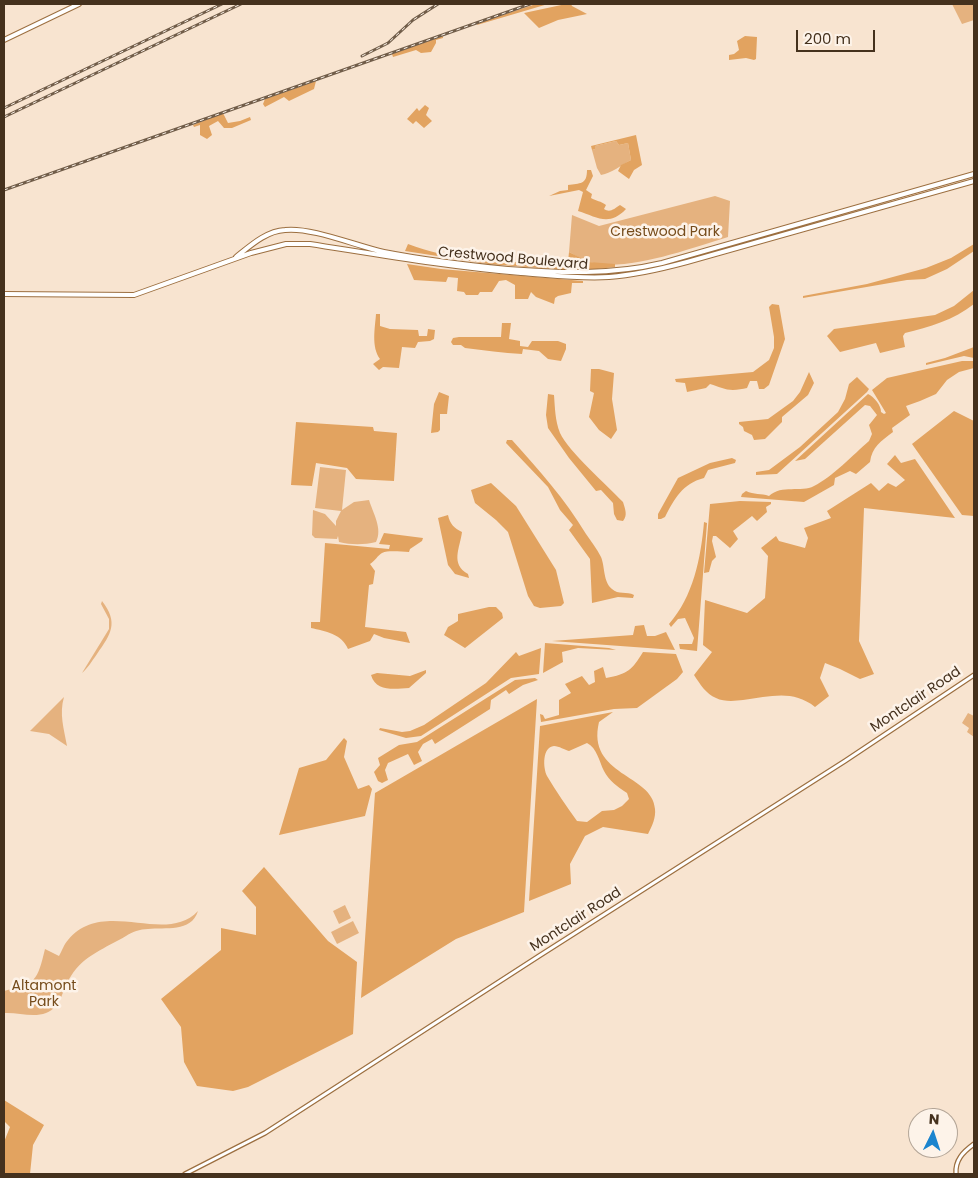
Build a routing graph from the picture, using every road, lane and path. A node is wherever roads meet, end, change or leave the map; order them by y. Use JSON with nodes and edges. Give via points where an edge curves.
{"nodes":[{"id":1,"x":79,"y":4,"type":"edge"},
{"id":2,"x":4,"y":40,"type":"edge"},
{"id":3,"x":974,"y":174,"type":"edge"},
{"id":4,"x":974,"y":181,"type":"edge"},
{"id":5,"x":234,"y":259,"type":"junction"},
{"id":6,"x":4,"y":294,"type":"edge"},
{"id":7,"x":974,"y":675,"type":"edge"},
{"id":8,"x":974,"y":1144,"type":"edge"},
{"id":9,"x":185,"y":1174,"type":"edge"},
{"id":10,"x":956,"y":1174,"type":"edge"}],
"edges":[{"from":1,"to":2,"type":"main road"},
{"from":3,"to":5,"type":"main road","name":"Crestwood Boulevard","via":[[662,263],[606,272],[557,272],[450,262],[384,252],[293,230],[280,230],[262,237]]},
{"from":4,"to":5,"type":"main road","name":"Crestwood Boulevard","via":[[681,264],[622,276],[577,277],[430,264],[306,243],[286,244]]},
{"from":5,"to":6,"type":"main road","name":"Crestwood Boulevard","via":[[134,296]]},
{"from":7,"to":9,"type":"main road","name":"Montclair Road","via":[[845,762],[266,1133]]},
{"from":8,"to":10,"type":"main road","via":[[957,1160]]}]}
